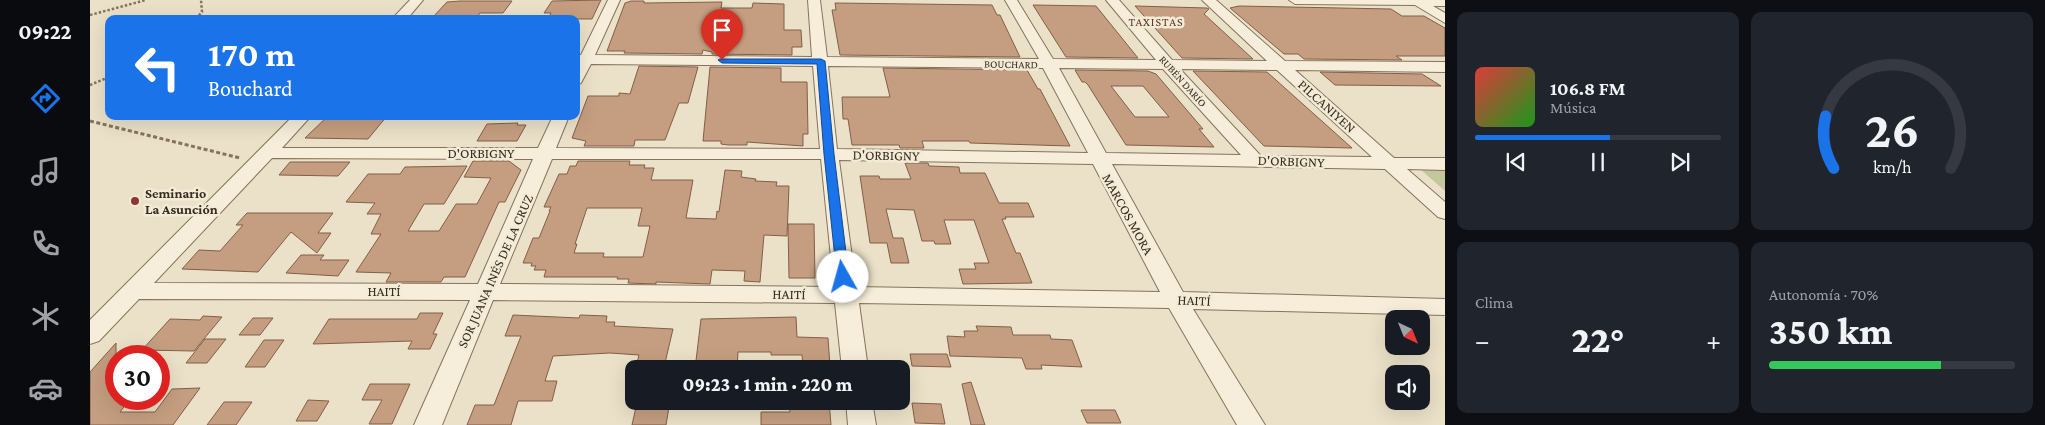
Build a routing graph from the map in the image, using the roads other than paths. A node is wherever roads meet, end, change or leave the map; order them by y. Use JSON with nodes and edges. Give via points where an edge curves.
{"nodes":[{"id":1,"x":416,"y":0,"type":"edge"},
{"id":2,"x":614,"y":0,"type":"edge"},
{"id":3,"x":814,"y":0,"type":"edge"},
{"id":4,"x":1011,"y":0,"type":"edge"},
{"id":5,"x":1112,"y":0,"type":"edge"},
{"id":6,"x":1208,"y":0,"type":"edge"},
{"id":7,"x":1295,"y":0,"type":"edge"},
{"id":8,"x":1415,"y":1,"type":"edge"},
{"id":9,"x":1445,"y":2,"type":"edge"},
{"id":10,"x":402,"y":15,"type":"edge"},
{"id":11,"x":1445,"y":19,"type":"edge"},
{"id":12,"x":580,"y":59,"type":"edge"},
{"id":13,"x":821,"y":61,"type":"junction"},
{"id":14,"x":1049,"y":64,"type":"junction"},
{"id":15,"x":1168,"y":65,"type":"junction"},
{"id":16,"x":1282,"y":66,"type":"junction"},
{"id":17,"x":1445,"y":68,"type":"edge"},
{"id":18,"x":299,"y":120,"type":"edge"},
{"id":19,"x":559,"y":120,"type":"edge"},
{"id":20,"x":546,"y":153,"type":"junction"},
{"id":21,"x":829,"y":154,"type":"junction"},
{"id":22,"x":263,"y":157,"type":"junction"},
{"id":23,"x":1098,"y":158,"type":"junction"},
{"id":24,"x":1255,"y":160,"type":"junction"},
{"id":25,"x":1390,"y":164,"type":"junction"},
{"id":26,"x":1445,"y":164,"type":"edge"},
{"id":27,"x":1445,"y":213,"type":"edge"},
{"id":28,"x":133,"y":290,"type":"junction"},
{"id":29,"x":486,"y":291,"type":"junction"},
{"id":30,"x":845,"y":294,"type":"junction"},
{"id":31,"x":1175,"y":299,"type":"junction"},
{"id":32,"x":1445,"y":307,"type":"edge"},
{"id":33,"x":90,"y":335,"type":"edge"},
{"id":34,"x":854,"y":360,"type":"edge"},
{"id":35,"x":860,"y":410,"type":"edge"},
{"id":36,"x":428,"y":425,"type":"edge"},
{"id":37,"x":862,"y":425,"type":"edge"},
{"id":38,"x":1251,"y":425,"type":"edge"}],
"edges":[{"from":1,"to":10,"type":"street"},
{"from":2,"to":12,"type":"street"},
{"from":3,"to":13,"type":"street"},
{"from":4,"to":14,"type":"street","name":"MARCOS MORA"},
{"from":5,"to":15,"type":"street","name":"RUBÉN DARÍO"},
{"from":6,"to":16,"type":"street","name":"PILCANIYEN"},
{"from":7,"to":8,"type":"street"},
{"from":8,"to":9,"type":"street"},
{"from":8,"to":11,"type":"street"},
{"from":12,"to":13,"type":"street","name":"BOUCHARD"},
{"from":13,"to":14,"type":"street","name":"BOUCHARD"},
{"from":13,"to":21,"type":"street"},
{"from":14,"to":15,"type":"street","name":"BOUCHARD"},
{"from":14,"to":23,"type":"street","name":"MARCOS MORA"},
{"from":15,"to":16,"type":"street","name":"BOUCHARD"},
{"from":15,"to":24,"type":"street","name":"RUBÉN DARÍO"},
{"from":16,"to":17,"type":"street","name":"BOUCHARD"},
{"from":16,"to":25,"type":"street","name":"PILCANIYEN"},
{"from":18,"to":22,"type":"street"},
{"from":19,"to":20,"type":"street","name":"SOR JUANA INÉS DE LA CRUZ"},
{"from":20,"to":21,"type":"street","name":"D'ORBIGNY"},
{"from":20,"to":22,"type":"street","name":"D'ORBIGNY"},
{"from":20,"to":29,"type":"street","name":"SOR JUANA INÉS DE LA CRUZ"},
{"from":21,"to":23,"type":"street","name":"D'ORBIGNY"},
{"from":21,"to":30,"type":"street"},
{"from":22,"to":28,"type":"street"},
{"from":23,"to":24,"type":"street","name":"D'ORBIGNY"},
{"from":23,"to":31,"type":"street","name":"MARCOS MORA"},
{"from":24,"to":25,"type":"street","name":"D'ORBIGNY"},
{"from":25,"to":26,"type":"street","name":"D'ORBIGNY"},
{"from":25,"to":27,"type":"street","name":"PILCANIYEN"},
{"from":28,"to":29,"type":"street","name":"HAITÍ"},
{"from":28,"to":33,"type":"street"},
{"from":29,"to":30,"type":"street","name":"HAITÍ"},
{"from":29,"to":36,"type":"street","name":"SOR JUANA INÉS DE LA CRUZ"},
{"from":30,"to":31,"type":"street","name":"HAITÍ"},
{"from":30,"to":34,"type":"street"},
{"from":31,"to":32,"type":"street","name":"HAITÍ"},
{"from":31,"to":38,"type":"street","name":"MARCOS MORA"},
{"from":35,"to":37,"type":"street"}]}
